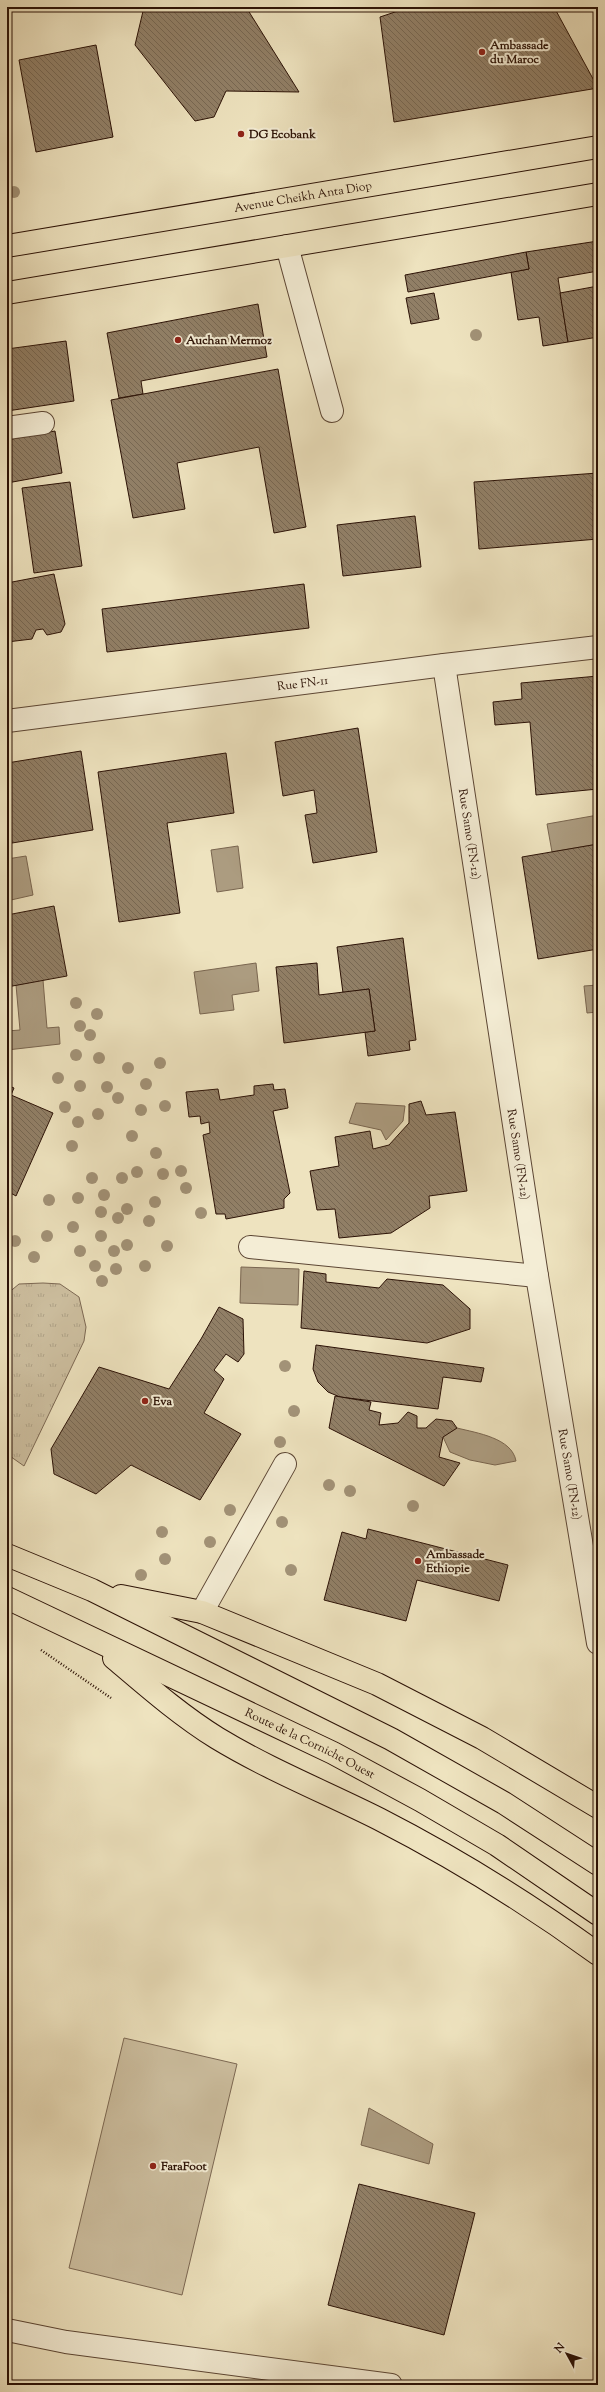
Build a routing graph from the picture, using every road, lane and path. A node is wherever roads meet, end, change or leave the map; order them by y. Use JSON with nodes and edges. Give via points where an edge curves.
{"nodes":[{"id":1,"x":598,"y":147,"type":"edge"},
{"id":2,"x":598,"y":194,"type":"edge"},
{"id":3,"x":7,"y":246,"type":"edge"},
{"id":4,"x":287,"y":246,"type":"junction"},
{"id":5,"x":7,"y":293,"type":"edge"},
{"id":6,"x":332,"y":411,"type":"dead end"},
{"id":7,"x":43,"y":423,"type":"dead end"},
{"id":8,"x":7,"y":428,"type":"edge"},
{"id":9,"x":598,"y":647,"type":"edge"},
{"id":10,"x":444,"y":665,"type":"junction"},
{"id":11,"x":7,"y":721,"type":"edge"},
{"id":12,"x":250,"y":1247,"type":"dead end"},
{"id":13,"x":537,"y":1276,"type":"junction"},
{"id":14,"x":285,"y":1464,"type":"dead end"},
{"id":15,"x":7,"y":1555,"type":"edge"},
{"id":16,"x":92,"y":1590,"type":"junction"},
{"id":17,"x":7,"y":1598,"type":"edge"},
{"id":18,"x":594,"y":1605,"type":"edge"},
{"id":19,"x":202,"y":1612,"type":"junction"},
{"id":20,"x":92,"y":1639,"type":"junction"},
{"id":21,"x":598,"y":1643,"type":"edge"},
{"id":22,"x":598,"y":1807,"type":"edge"},
{"id":23,"x":598,"y":1864,"type":"edge"},
{"id":24,"x":598,"y":1914,"type":"edge"},
{"id":25,"x":598,"y":1954,"type":"edge"},
{"id":26,"x":7,"y":2330,"type":"edge"},
{"id":27,"x":391,"y":2385,"type":"edge"}],
"edges":[{"from":1,"to":3,"type":"main road","name":"Avenue Cheikh Anta Diop"},
{"from":2,"to":4,"type":"main road"},
{"from":4,"to":5,"type":"main road"},
{"from":4,"to":6,"type":"street"},
{"from":7,"to":8,"type":"street"},
{"from":9,"to":10,"type":"street","name":"Rue FN-11"},
{"from":10,"to":11,"type":"street","name":"Rue FN-11"},
{"from":10,"to":13,"type":"street","name":"Rue Samo (FN-12)"},
{"from":12,"to":13,"type":"street"},
{"from":13,"to":18,"type":"street","name":"Rue Samo (FN-12)"},
{"from":14,"to":19,"type":"street"},
{"from":15,"to":16,"type":"main road"},
{"from":16,"to":19,"type":"main road"},
{"from":16,"to":23,"type":"main road","via":[[391,1739],[504,1803]]},
{"from":17,"to":20,"type":"main road","name":"Route de la Corniche Ouest"},
{"from":18,"to":21,"type":"street","name":"Rue Samo (FN-12)"},
{"from":19,"to":22,"type":"main road","via":[[377,1684],[482,1738]]},
{"from":20,"to":24,"type":"main road","name":"Route de la Corniche Ouest","via":[[333,1753],[420,1800],[497,1845]]},
{"from":20,"to":25,"type":"main road","via":[[157,1694],[217,1738],[448,1857]]},
{"from":26,"to":27,"type":"street","via":[[66,2342]]}]}
